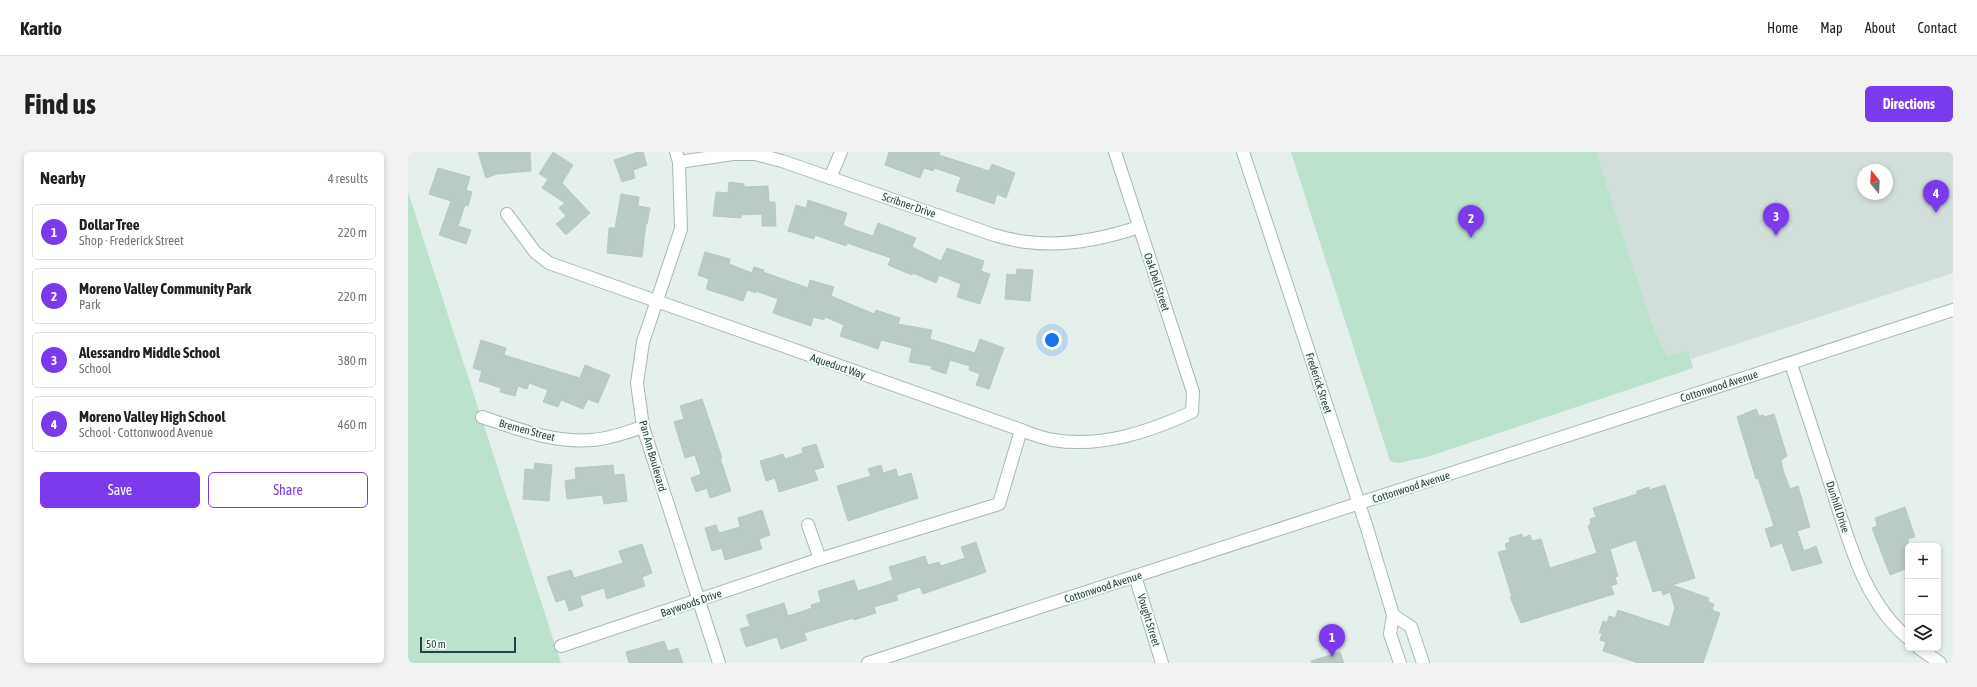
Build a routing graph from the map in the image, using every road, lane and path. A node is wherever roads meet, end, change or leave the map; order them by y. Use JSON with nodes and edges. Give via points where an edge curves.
{"nodes":[{"id":1,"x":841,"y":152,"type":"edge"},
{"id":2,"x":1115,"y":152,"type":"edge"},
{"id":3,"x":1243,"y":152,"type":"edge"},
{"id":4,"x":678,"y":157,"type":"edge"},
{"id":5,"x":830,"y":178,"type":"junction"},
{"id":6,"x":507,"y":214,"type":"dead end"},
{"id":7,"x":1139,"y":227,"type":"junction"},
{"id":8,"x":656,"y":302,"type":"junction"},
{"id":9,"x":1953,"y":310,"type":"edge"},
{"id":10,"x":1791,"y":364,"type":"junction"},
{"id":11,"x":1192,"y":412,"type":"joint"},
{"id":12,"x":482,"y":418,"type":"dead end"},
{"id":13,"x":643,"y":428,"type":"junction"},
{"id":14,"x":1021,"y":430,"type":"junction"},
{"id":15,"x":1358,"y":504,"type":"junction"},
{"id":16,"x":808,"y":526,"type":"dead end"},
{"id":17,"x":820,"y":559,"type":"junction"},
{"id":18,"x":1135,"y":576,"type":"junction"},
{"id":19,"x":698,"y":600,"type":"junction"},
{"id":20,"x":1394,"y":614,"type":"junction"},
{"id":21,"x":1905,"y":636,"type":"edge"},
{"id":22,"x":562,"y":646,"type":"dead end"},
{"id":23,"x":1924,"y":651,"type":"edge"},
{"id":24,"x":719,"y":663,"type":"edge"},
{"id":25,"x":868,"y":663,"type":"edge"},
{"id":26,"x":1162,"y":663,"type":"edge"},
{"id":27,"x":1400,"y":663,"type":"edge"},
{"id":28,"x":1423,"y":663,"type":"edge"},
{"id":29,"x":1940,"y":663,"type":"edge"}],
"edges":[{"from":1,"to":5,"type":"street"},
{"from":2,"to":7,"type":"street","name":"Oak Dell Street"},
{"from":3,"to":15,"type":"street","name":"Frederick Street"},
{"from":4,"to":5,"type":"street","name":"Scribner Drive","via":[[755,154]]},
{"from":4,"to":8,"type":"street","name":"Pan Am Boulevard","via":[[680,230]]},
{"from":5,"to":7,"type":"street","name":"Scribner Drive","via":[[994,235],[1028,242],[1091,240]]},
{"from":6,"to":8,"type":"street","name":"Aqueduct Way","via":[[535,252],[549,263]]},
{"from":7,"to":11,"type":"street","name":"Oak Dell Street","via":[[1194,392]]},
{"from":8,"to":13,"type":"street","name":"Pan Am Boulevard","via":[[643,342],[637,383]]},
{"from":8,"to":14,"type":"street","name":"Aqueduct Way"},
{"from":9,"to":10,"type":"street","name":"Cottonwood Avenue"},
{"from":10,"to":15,"type":"street","name":"Cottonwood Avenue"},
{"from":10,"to":21,"type":"street","name":"Dunhill Drive","via":[[1858,569],[1876,601]]},
{"from":11,"to":14,"type":"street","name":"Aqueduct Way","via":[[1166,424],[1096,442],[1053,440]]},
{"from":12,"to":13,"type":"street","name":"Bremen Street","via":[[543,437],[565,440],[593,440]]},
{"from":13,"to":19,"type":"street","name":"Pan Am Boulevard"},
{"from":14,"to":17,"type":"street","name":"Baywoods Drive","via":[[999,504]]},
{"from":15,"to":18,"type":"street","name":"Cottonwood Avenue"},
{"from":15,"to":20,"type":"street","name":"Frederick Street"},
{"from":16,"to":17,"type":"street"},
{"from":17,"to":19,"type":"street","name":"Baywoods Drive"},
{"from":18,"to":25,"type":"street","name":"Cottonwood Avenue"},
{"from":18,"to":26,"type":"street","name":"Vought Street"},
{"from":19,"to":22,"type":"street","name":"Baywoods Drive"},
{"from":19,"to":24,"type":"street","name":"Pan Am Boulevard"},
{"from":20,"to":27,"type":"street","name":"Frederick Street","via":[[1390,634]]},
{"from":20,"to":28,"type":"street","via":[[1411,627]]},
{"from":23,"to":29,"type":"street"}]}
